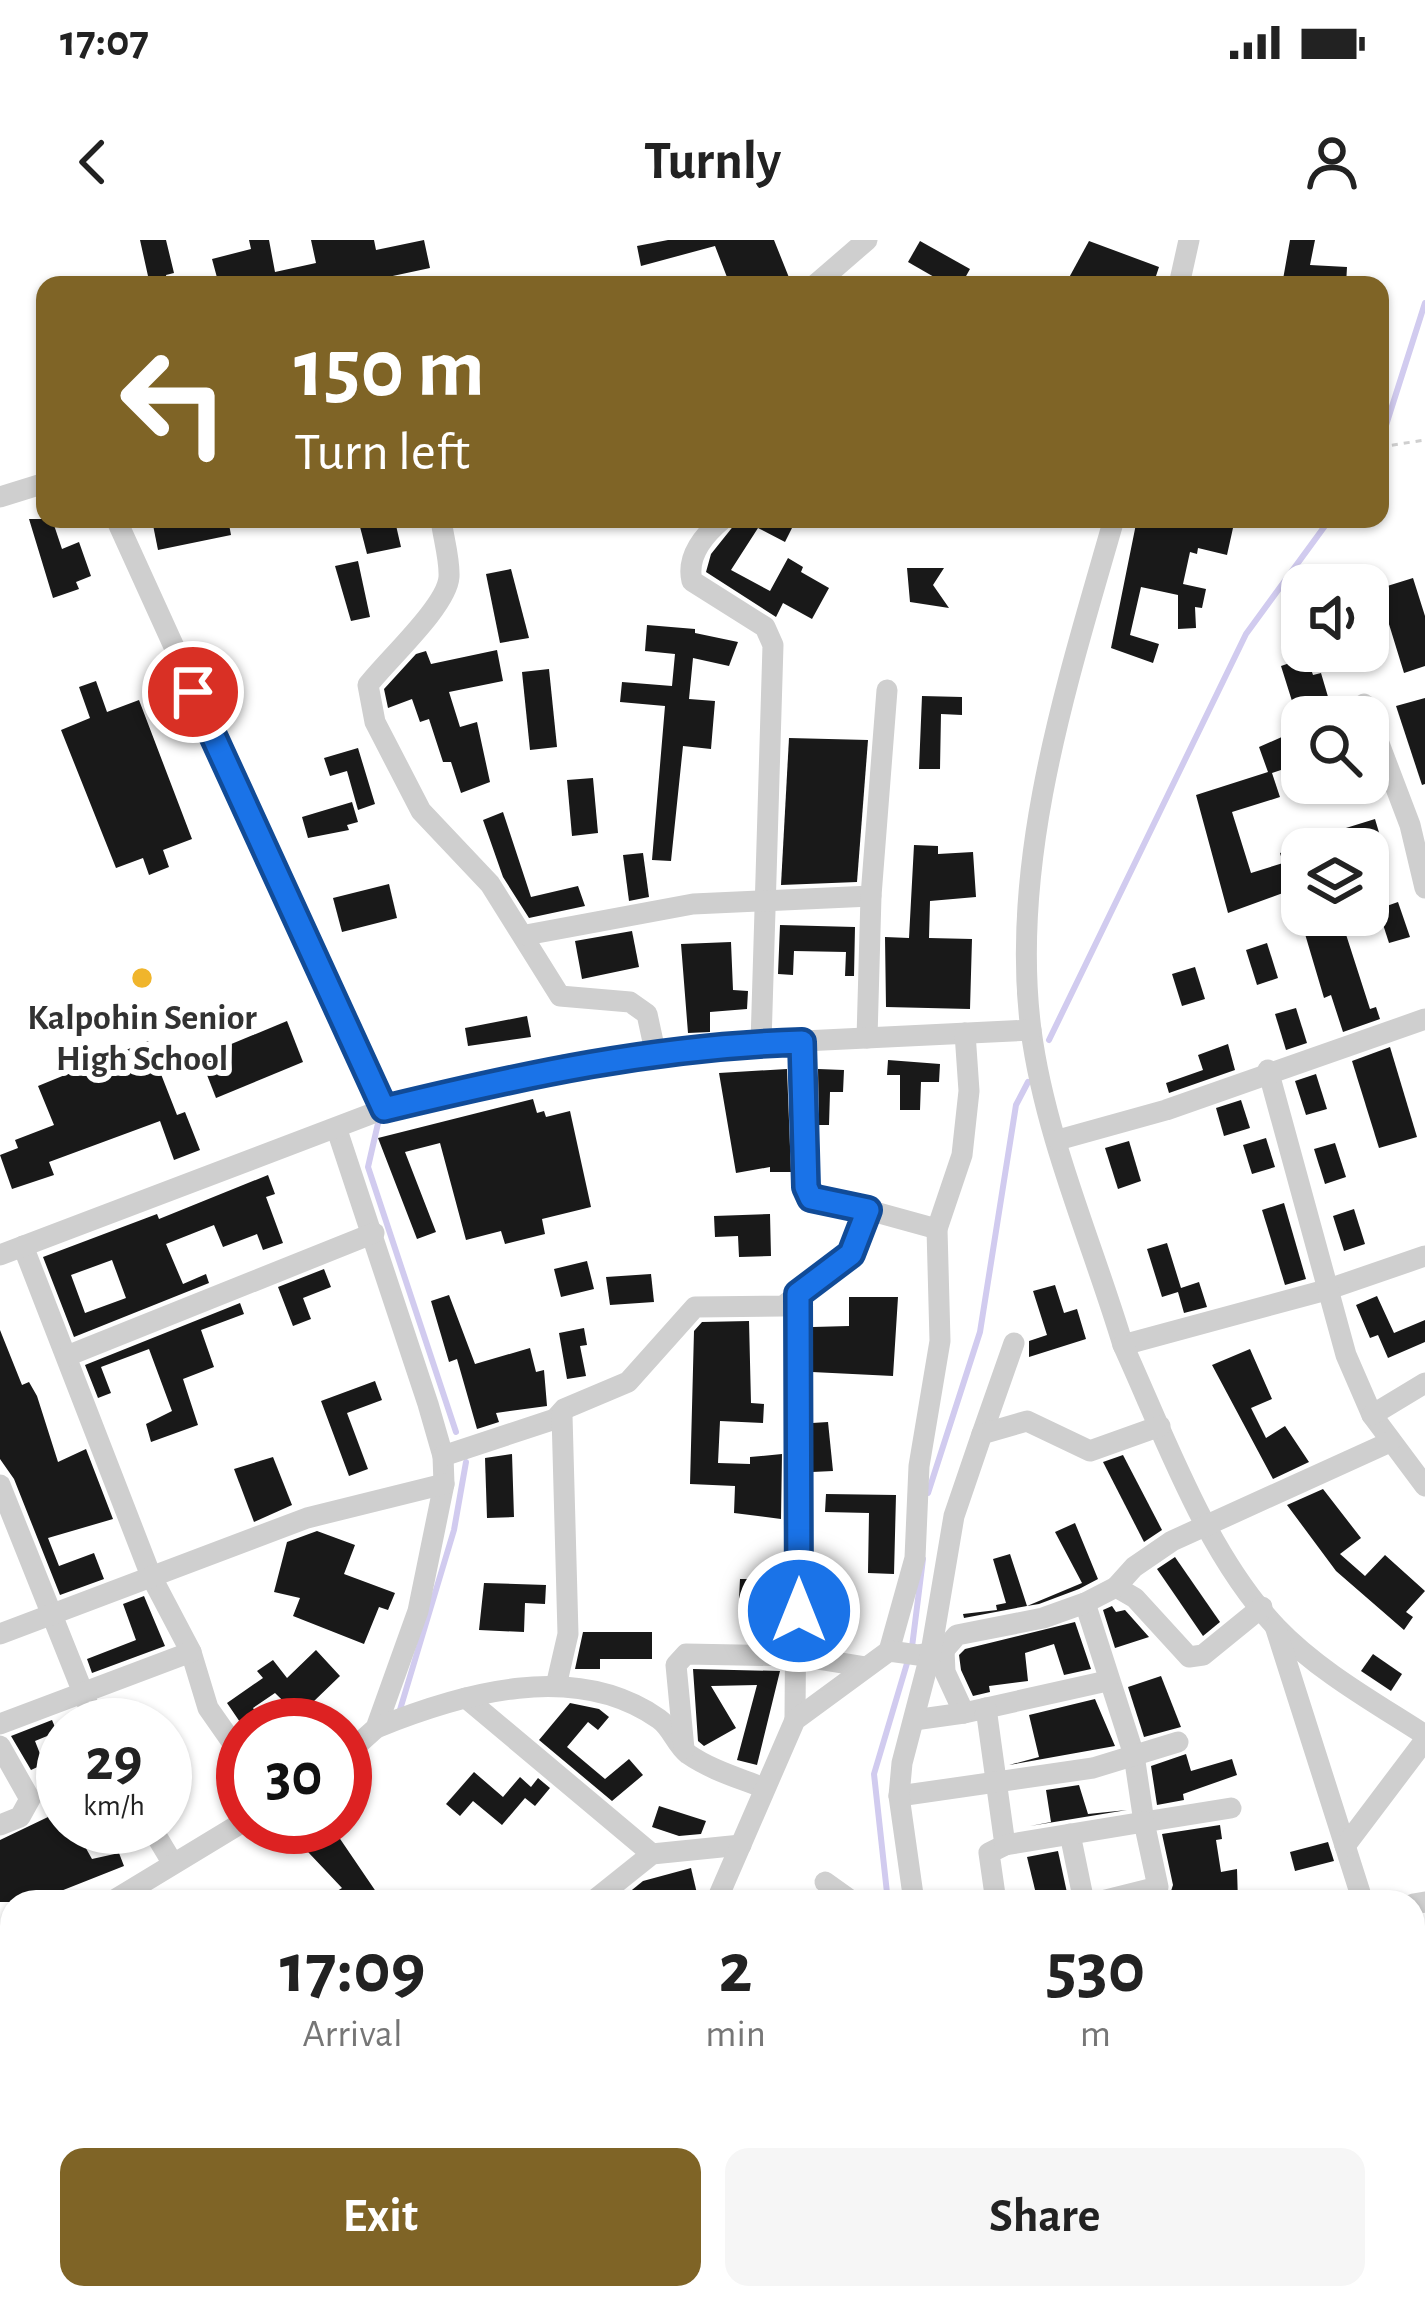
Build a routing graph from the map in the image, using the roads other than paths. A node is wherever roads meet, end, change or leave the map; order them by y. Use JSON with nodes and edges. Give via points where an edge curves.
{"nodes":[{"id":1,"x":1189,"y":240,"type":"edge"},
{"id":2,"x":856,"y":243,"type":"edge"},
{"id":3,"x":824,"y":276,"type":"edge"},
{"id":4,"x":1181,"y":276,"type":"edge"},
{"id":5,"x":36,"y":485,"type":"edge"},
{"id":6,"x":0,"y":497,"type":"edge"},
{"id":7,"x":120,"y":528,"type":"edge"},
{"id":8,"x":442,"y":528,"type":"edge"},
{"id":9,"x":713,"y":528,"type":"edge"},
{"id":10,"x":1111,"y":528,"type":"edge"},
{"id":11,"x":887,"y":690,"type":"dead end"},
{"id":12,"x":1389,"y":770,"type":"edge"},
{"id":13,"x":1425,"y":888,"type":"edge"},
{"id":14,"x":871,"y":896,"type":"junction"},
{"id":15,"x":764,"y":902,"type":"junction"},
{"id":16,"x":526,"y":935,"type":"junction"},
{"id":17,"x":1425,"y":1019,"type":"edge"},
{"id":18,"x":1031,"y":1030,"type":"junction"},
{"id":19,"x":965,"y":1033,"type":"junction"},
{"id":20,"x":868,"y":1038,"type":"junction"},
{"id":21,"x":802,"y":1042,"type":"junction"},
{"id":22,"x":760,"y":1043,"type":"junction"},
{"id":23,"x":655,"y":1051,"type":"junction"},
{"id":24,"x":1268,"y":1070,"type":"junction"},
{"id":25,"x":384,"y":1109,"type":"junction"},
{"id":26,"x":337,"y":1130,"type":"junction"},
{"id":27,"x":1058,"y":1140,"type":"junction"},
{"id":28,"x":868,"y":1210,"type":"junction"},
{"id":29,"x":937,"y":1228,"type":"junction"},
{"id":30,"x":374,"y":1233,"type":"junction"},
{"id":31,"x":23,"y":1246,"type":"junction"},
{"id":32,"x":0,"y":1255,"type":"edge"},
{"id":33,"x":1425,"y":1256,"type":"edge"},
{"id":34,"x":1326,"y":1290,"type":"junction"},
{"id":35,"x":798,"y":1294,"type":"junction"},
{"id":36,"x":1014,"y":1343,"type":"dead end"},
{"id":37,"x":1124,"y":1345,"type":"junction"},
{"id":38,"x":67,"y":1356,"type":"junction"},
{"id":39,"x":1425,"y":1383,"type":"edge"},
{"id":40,"x":1372,"y":1414,"type":"junction"},
{"id":41,"x":562,"y":1415,"type":"junction"},
{"id":42,"x":1160,"y":1426,"type":"junction"},
{"id":43,"x":982,"y":1434,"type":"junction"},
{"id":44,"x":1390,"y":1442,"type":"junction"},
{"id":45,"x":443,"y":1456,"type":"junction"},
{"id":46,"x":444,"y":1484,"type":"junction"},
{"id":47,"x":0,"y":1485,"type":"edge"},
{"id":48,"x":1425,"y":1486,"type":"edge"},
{"id":49,"x":1207,"y":1528,"type":"junction"},
{"id":50,"x":151,"y":1576,"type":"junction"},
{"id":51,"x":1116,"y":1588,"type":"junction"},
{"id":52,"x":1084,"y":1603,"type":"junction"},
{"id":53,"x":50,"y":1614,"type":"junction"},
{"id":54,"x":1269,"y":1616,"type":"junction"},
{"id":55,"x":0,"y":1634,"type":"edge"},
{"id":56,"x":916,"y":1651,"type":"junction"},
{"id":57,"x":191,"y":1652,"type":"junction"},
{"id":58,"x":799,"y":1656,"type":"junction"},
{"id":59,"x":866,"y":1667,"type":"junction"},
{"id":60,"x":1108,"y":1681,"type":"junction"},
{"id":61,"x":556,"y":1686,"type":"junction"},
{"id":62,"x":85,"y":1692,"type":"junction"},
{"id":63,"x":87,"y":1698,"type":"edge"},
{"id":64,"x":466,"y":1698,"type":"junction"},
{"id":65,"x":975,"y":1711,"type":"junction"},
{"id":66,"x":216,"y":1719,"type":"edge"},
{"id":67,"x":795,"y":1720,"type":"junction"},
{"id":68,"x":914,"y":1720,"type":"junction"},
{"id":69,"x":0,"y":1724,"type":"edge"},
{"id":70,"x":376,"y":1728,"type":"junction"},
{"id":71,"x":372,"y":1732,"type":"edge"},
{"id":72,"x":1425,"y":1737,"type":"edge"},
{"id":73,"x":1178,"y":1742,"type":"dead end"},
{"id":74,"x":0,"y":1746,"type":"edge"},
{"id":75,"x":684,"y":1751,"type":"junction"},
{"id":76,"x":1133,"y":1755,"type":"junction"},
{"id":77,"x":994,"y":1784,"type":"junction"},
{"id":78,"x":764,"y":1788,"type":"junction"},
{"id":79,"x":899,"y":1796,"type":"junction"},
{"id":80,"x":1232,"y":1808,"type":"dead end"},
{"id":81,"x":1144,"y":1822,"type":"junction"},
{"id":82,"x":0,"y":1825,"type":"edge"},
{"id":83,"x":1070,"y":1834,"type":"junction"},
{"id":84,"x":216,"y":1837,"type":"edge"},
{"id":85,"x":1005,"y":1845,"type":"junction"},
{"id":86,"x":740,"y":1846,"type":"junction"},
{"id":87,"x":1345,"y":1846,"type":"junction"},
{"id":88,"x":167,"y":1854,"type":"edge"},
{"id":89,"x":652,"y":1854,"type":"junction"},
{"id":90,"x":172,"y":1862,"type":"junction"},
{"id":91,"x":825,"y":1882,"type":"dead end"},
{"id":92,"x":129,"y":1890,"type":"edge"},
{"id":93,"x":607,"y":1890,"type":"edge"},
{"id":94,"x":721,"y":1890,"type":"edge"},
{"id":95,"x":836,"y":1890,"type":"edge"},
{"id":96,"x":912,"y":1890,"type":"edge"},
{"id":97,"x":994,"y":1890,"type":"edge"},
{"id":98,"x":1082,"y":1890,"type":"edge"},
{"id":99,"x":1159,"y":1890,"type":"edge"},
{"id":100,"x":1359,"y":1890,"type":"edge"}],
"edges":[{"from":1,"to":4,"type":"street"},
{"from":2,"to":3,"type":"street"},
{"from":5,"to":6,"type":"street"},
{"from":7,"to":25,"type":"street"},
{"from":8,"to":16,"type":"street","via":[[449,580],[436,610],[368,685],[375,722],[421,811]]},
{"from":9,"to":15,"type":"street","via":[[689,570],[700,590],[765,627],[772,645]]},
{"from":10,"to":18,"type":"street","via":[[1034,846]]},
{"from":11,"to":14,"type":"street"},
{"from":12,"to":13,"type":"street"},
{"from":14,"to":15,"type":"street"},
{"from":14,"to":20,"type":"street"},
{"from":15,"to":16,"type":"street","via":[[693,904]]},
{"from":15,"to":22,"type":"street"},
{"from":16,"to":23,"type":"street","via":[[560,996],[630,1002],[647,1014]]},
{"from":17,"to":24,"type":"street"},
{"from":18,"to":19,"type":"street"},
{"from":18,"to":27,"type":"street"},
{"from":19,"to":20,"type":"street"},
{"from":19,"to":29,"type":"street","via":[[962,1155]]},
{"from":20,"to":21,"type":"street"},
{"from":21,"to":22,"type":"street"},
{"from":21,"to":28,"type":"street","via":[[806,1187],[811,1198]]},
{"from":22,"to":23,"type":"street"},
{"from":23,"to":25,"type":"street"},
{"from":24,"to":27,"type":"street"},
{"from":24,"to":34,"type":"street"},
{"from":25,"to":26,"type":"street"},
{"from":26,"to":30,"type":"street"},
{"from":26,"to":31,"type":"street"},
{"from":27,"to":37,"type":"street"},
{"from":28,"to":29,"type":"street"},
{"from":28,"to":35,"type":"street","via":[[851,1254]]},
{"from":29,"to":56,"type":"street","via":[[940,1341],[919,1466]]},
{"from":30,"to":38,"type":"street"},
{"from":30,"to":45,"type":"street"},
{"from":31,"to":32,"type":"street"},
{"from":31,"to":38,"type":"street"},
{"from":33,"to":34,"type":"street"},
{"from":34,"to":37,"type":"street"},
{"from":34,"to":40,"type":"street"},
{"from":35,"to":41,"type":"street","via":[[769,1310],[695,1307],[628,1382]]},
{"from":35,"to":58,"type":"street"},
{"from":36,"to":43,"type":"street"},
{"from":37,"to":42,"type":"street"},
{"from":38,"to":50,"type":"street"},
{"from":39,"to":40,"type":"street"},
{"from":40,"to":44,"type":"street"},
{"from":41,"to":45,"type":"street"},
{"from":41,"to":61,"type":"street","via":[[568,1634]]},
{"from":42,"to":43,"type":"street","via":[[1090,1451],[1027,1421]]},
{"from":42,"to":49,"type":"street"},
{"from":43,"to":56,"type":"street"},
{"from":44,"to":48,"type":"street"},
{"from":44,"to":49,"type":"street"},
{"from":45,"to":46,"type":"street"},
{"from":46,"to":50,"type":"street","via":[[307,1518]]},
{"from":46,"to":70,"type":"street","via":[[418,1611]]},
{"from":47,"to":53,"type":"street"},
{"from":49,"to":51,"type":"street","via":[[1172,1541]]},
{"from":49,"to":54,"type":"street"},
{"from":50,"to":53,"type":"street"},
{"from":50,"to":57,"type":"street"},
{"from":51,"to":52,"type":"street"},
{"from":51,"to":54,"type":"street","via":[[1136,1598],[1189,1657]]},
{"from":52,"to":56,"type":"street"},
{"from":52,"to":60,"type":"street"},
{"from":53,"to":55,"type":"street"},
{"from":53,"to":62,"type":"street"},
{"from":54,"to":72,"type":"street","via":[[1340,1681]]},
{"from":54,"to":87,"type":"street"},
{"from":56,"to":59,"type":"street"},
{"from":56,"to":65,"type":"street"},
{"from":56,"to":68,"type":"street"},
{"from":57,"to":62,"type":"street"},
{"from":57,"to":66,"type":"street"},
{"from":58,"to":59,"type":"street"},
{"from":58,"to":67,"type":"street"},
{"from":58,"to":75,"type":"street","via":[[679,1658]]},
{"from":59,"to":67,"type":"street"},
{"from":60,"to":65,"type":"street"},
{"from":60,"to":76,"type":"street"},
{"from":61,"to":64,"type":"street"},
{"from":61,"to":75,"type":"street","via":[[640,1708],[663,1722]]},
{"from":62,"to":63,"type":"street"},
{"from":62,"to":69,"type":"street"},
{"from":64,"to":70,"type":"street"},
{"from":64,"to":89,"type":"street"},
{"from":65,"to":68,"type":"street"},
{"from":65,"to":77,"type":"street"},
{"from":67,"to":78,"type":"street"},
{"from":68,"to":79,"type":"street"},
{"from":70,"to":71,"type":"street"},
{"from":72,"to":87,"type":"street"},
{"from":73,"to":76,"type":"street"},
{"from":74,"to":82,"type":"street","via":[[30,1799],[20,1817]]},
{"from":75,"to":78,"type":"street"},
{"from":76,"to":77,"type":"street"},
{"from":76,"to":81,"type":"street"},
{"from":77,"to":79,"type":"street"},
{"from":77,"to":85,"type":"street"},
{"from":78,"to":86,"type":"street"},
{"from":79,"to":96,"type":"street"},
{"from":80,"to":81,"type":"street"},
{"from":81,"to":83,"type":"street"},
{"from":81,"to":99,"type":"street"},
{"from":83,"to":85,"type":"street"},
{"from":83,"to":98,"type":"street"},
{"from":84,"to":90,"type":"street"},
{"from":85,"to":97,"type":"street","via":[[989,1853]]},
{"from":86,"to":89,"type":"street"},
{"from":86,"to":94,"type":"street"},
{"from":87,"to":100,"type":"street"},
{"from":88,"to":90,"type":"street"},
{"from":89,"to":93,"type":"street"},
{"from":90,"to":92,"type":"street"},
{"from":91,"to":95,"type":"street"}]}
